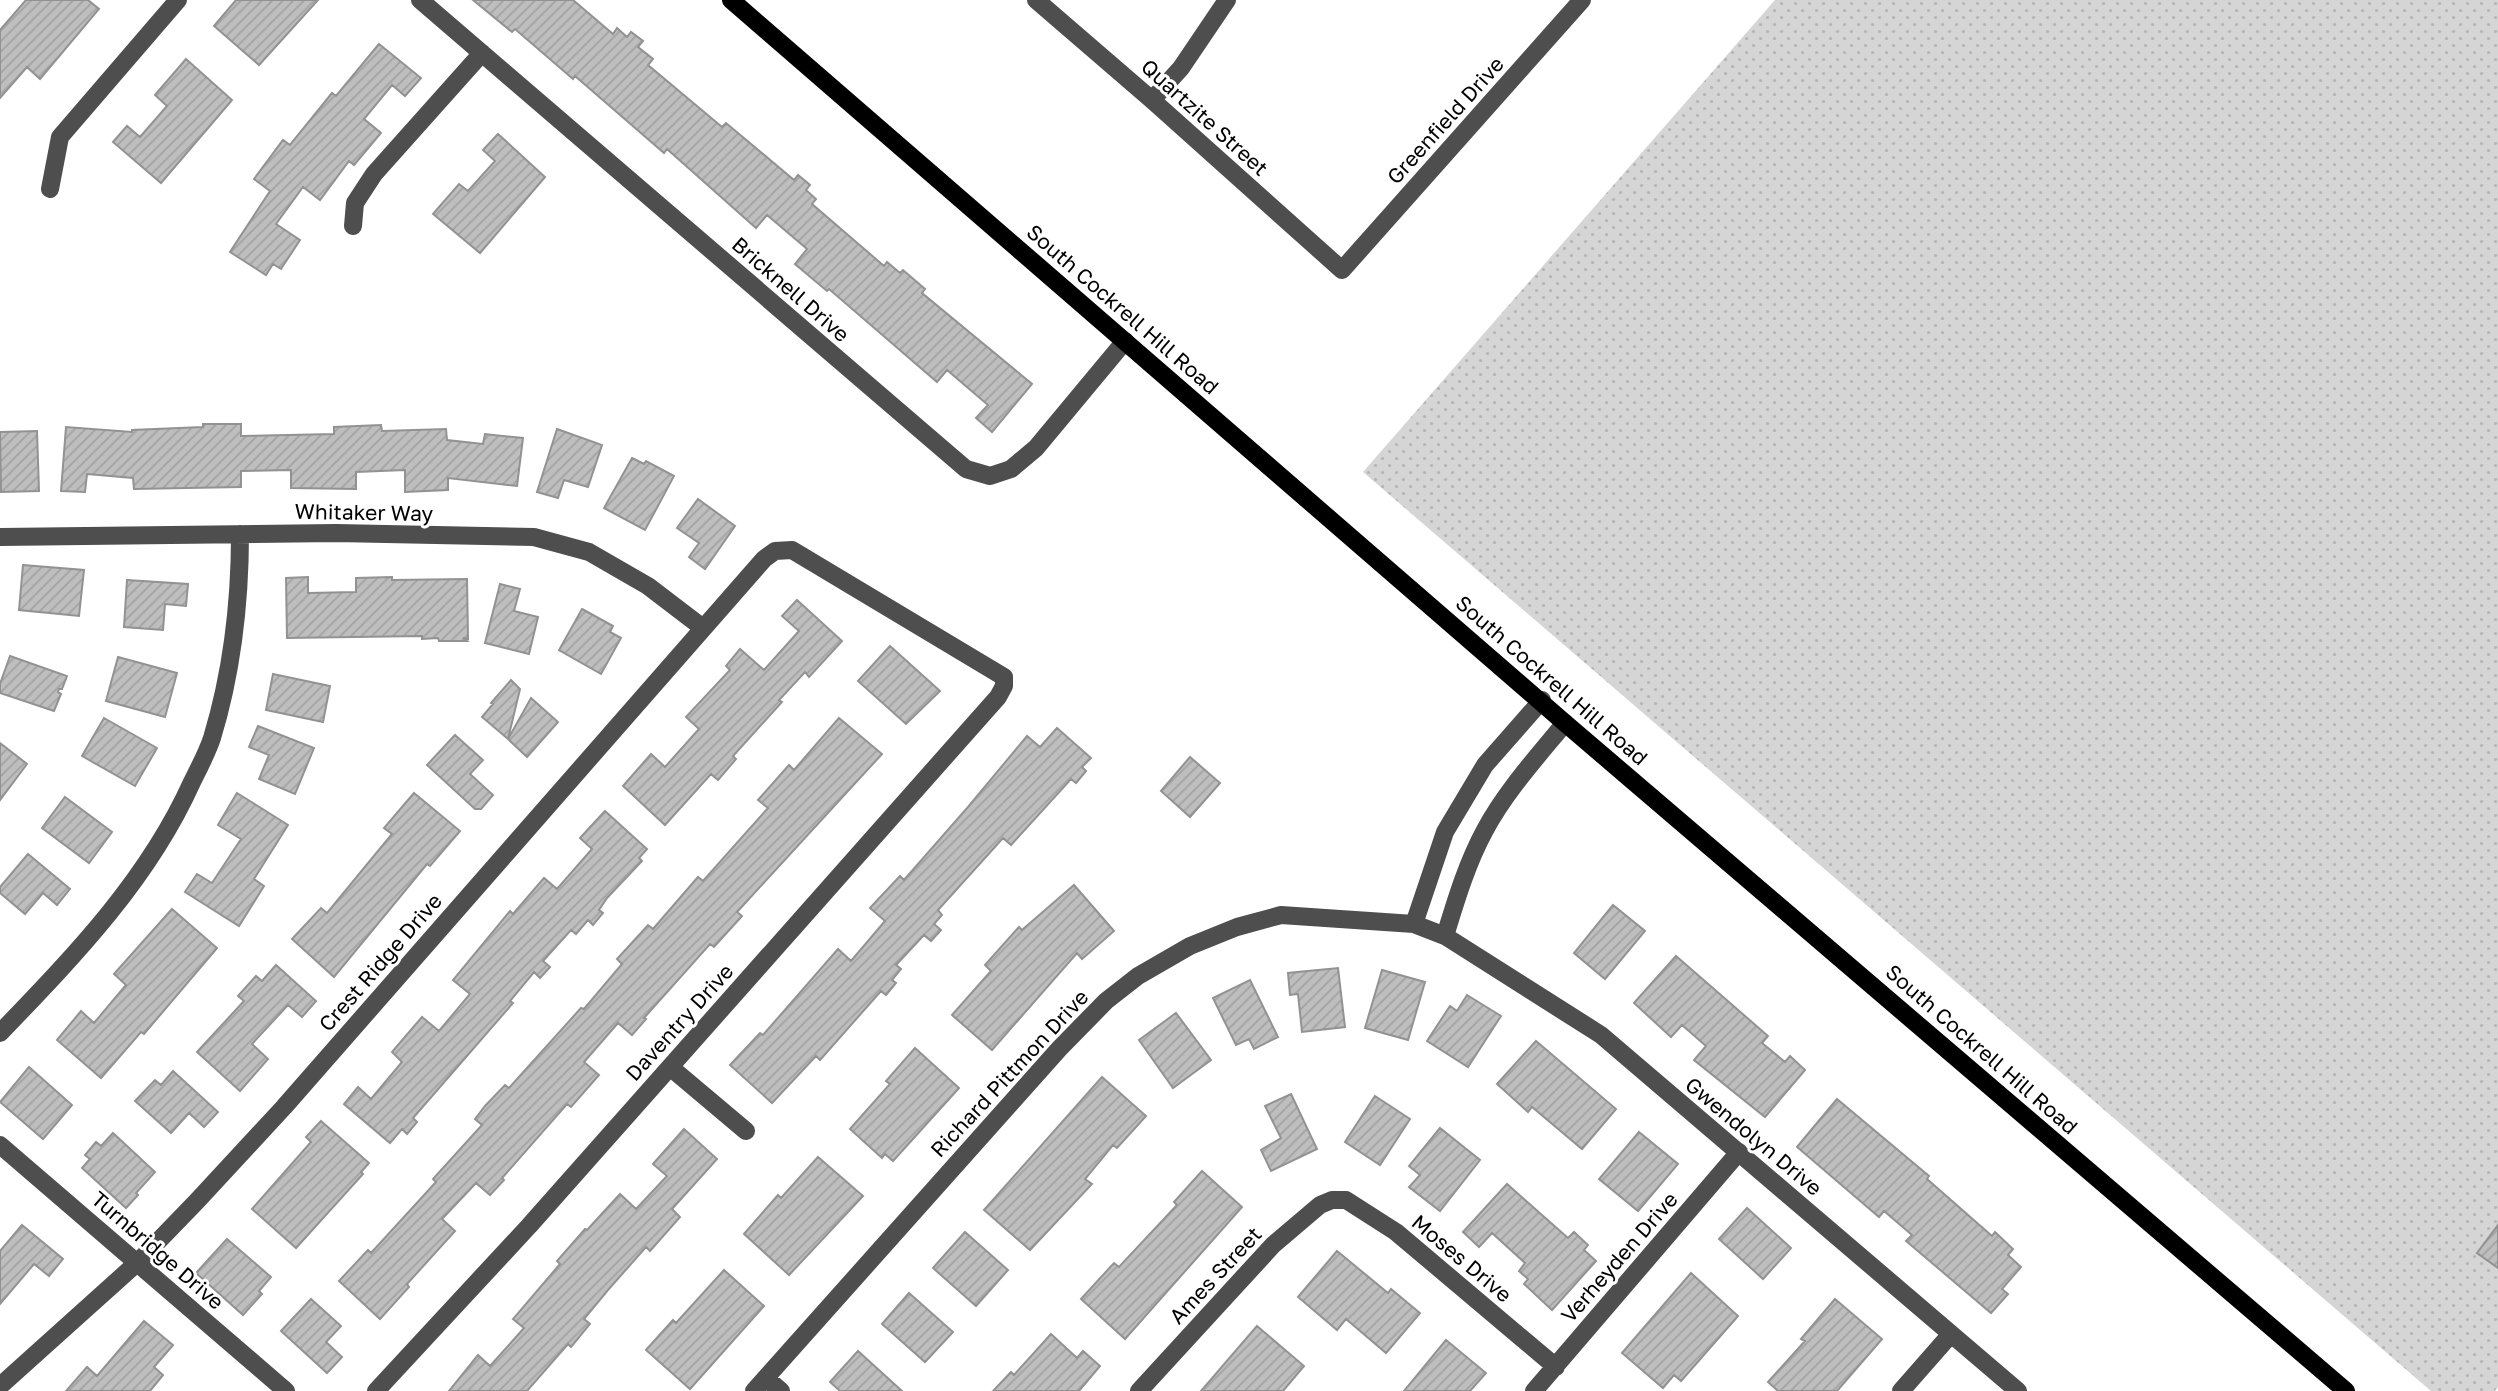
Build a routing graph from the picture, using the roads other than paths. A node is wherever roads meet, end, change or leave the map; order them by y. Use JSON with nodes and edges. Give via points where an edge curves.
{"nodes":[{"id":1,"x":178,"y":0,"type":"edge"},
{"id":2,"x":420,"y":0,"type":"edge"},
{"id":3,"x":731,"y":0,"type":"edge"},
{"id":4,"x":1036,"y":0,"type":"edge"},
{"id":5,"x":1227,"y":0,"type":"edge"},
{"id":6,"x":1582,"y":0,"type":"edge"},
{"id":7,"x":482,"y":53,"type":"junction"},
{"id":8,"x":1152,"y":100,"type":"junction"},
{"id":9,"x":50,"y":189,"type":"dead end"},
{"id":10,"x":353,"y":226,"type":"dead end"},
{"id":11,"x":1342,"y":270,"type":"joint"},
{"id":12,"x":1125,"y":341,"type":"junction"},
{"id":13,"x":240,"y":534,"type":"junction"},
{"id":14,"x":0,"y":537,"type":"edge"},
{"id":15,"x":703,"y":628,"type":"junction"},
{"id":16,"x":1004,"y":677,"type":"joint"},
{"id":17,"x":1542,"y":701,"type":"junction"},
{"id":18,"x":1565,"y":723,"type":"junction"},
{"id":19,"x":1415,"y":924,"type":"junction"},
{"id":20,"x":1445,"y":936,"type":"junction"},
{"id":21,"x":0,"y":1033,"type":"edge"},
{"id":22,"x":670,"y":1067,"type":"junction"},
{"id":23,"x":746,"y":1131,"type":"dead end"},
{"id":24,"x":0,"y":1145,"type":"edge"},
{"id":25,"x":1739,"y":1152,"type":"junction"},
{"id":26,"x":1332,"y":1200,"type":"joint"},
{"id":27,"x":138,"y":1262,"type":"junction"},
{"id":28,"x":1951,"y":1334,"type":"junction"},
{"id":29,"x":1556,"y":1367,"type":"junction"},
{"id":30,"x":760,"y":1384,"type":"edge"},
{"id":31,"x":0,"y":1386,"type":"edge"},
{"id":32,"x":286,"y":1391,"type":"edge"},
{"id":33,"x":376,"y":1391,"type":"edge"},
{"id":34,"x":781,"y":1391,"type":"edge"},
{"id":35,"x":1139,"y":1391,"type":"edge"},
{"id":36,"x":1534,"y":1391,"type":"edge"},
{"id":37,"x":1902,"y":1391,"type":"edge"},
{"id":38,"x":2018,"y":1391,"type":"edge"},
{"id":39,"x":2346,"y":1391,"type":"edge"}],
"edges":[{"from":1,"to":9,"type":"street","via":[[60,137]]},
{"from":2,"to":7,"type":"street","name":"Bricknell Drive"},
{"from":3,"to":12,"type":"main road","name":"South Cockrell Hill Road"},
{"from":4,"to":8,"type":"street","name":"Quartzite Street"},
{"from":5,"to":8,"type":"street","via":[[1181,68]]},
{"from":6,"to":11,"type":"street","name":"Greenfield Drive"},
{"from":7,"to":10,"type":"street","via":[[374,174],[355,203]]},
{"from":7,"to":12,"type":"street","name":"Bricknell Drive","via":[[966,469],[990,476],[1011,469],[1036,448]]},
{"from":8,"to":11,"type":"street","name":"Quartzite Street"},
{"from":12,"to":17,"type":"main road","name":"South Cockrell Hill Road"},
{"from":13,"to":14,"type":"street","name":"Whitaker Way"},
{"from":13,"to":15,"type":"street","name":"Whitaker Way","via":[[534,537],[589,552],[648,586]]},
{"from":13,"to":21,"type":"street","via":[[240,583],[229,665],[211,740],[177,817],[131,887],[86,943]]},
{"from":15,"to":16,"type":"street","name":"Crest Ridge Drive","via":[[764,559],[775,551],[792,550]]},
{"from":15,"to":27,"type":"street","name":"Crest Ridge Drive","via":[[284,1107]]},
{"from":16,"to":22,"type":"street","name":"Daventry Drive","via":[[998,696]]},
{"from":17,"to":18,"type":"main road","name":"South Cockrell Hill Road"},
{"from":17,"to":19,"type":"street","via":[[1485,765],[1445,832]]},
{"from":18,"to":20,"type":"street","via":[[1485,830]]},
{"from":18,"to":39,"type":"main road","name":"South Cockrell Hill Road"},
{"from":19,"to":20,"type":"street","name":"Richard Pittmon Drive"},
{"from":19,"to":30,"type":"street","name":"Richard Pittmon Drive","via":[[1280,915],[1190,946],[1138,976],[1059,1049]]},
{"from":20,"to":25,"type":"street","name":"Gwendolyn Drive","via":[[1601,1035]]},
{"from":22,"to":23,"type":"street"},
{"from":22,"to":33,"type":"street","name":"Daventry Drive"},
{"from":24,"to":27,"type":"street","name":"Turnbridge Drive"},
{"from":25,"to":28,"type":"street","name":"Gwendolyn Drive"},
{"from":25,"to":29,"type":"street","name":"Verheyden Drive"},
{"from":26,"to":29,"type":"street","name":"Moses Drive","via":[[1346,1200],[1396,1232]]},
{"from":26,"to":35,"type":"street","name":"Ames Street","via":[[1273,1245]]},
{"from":27,"to":31,"type":"street","name":"Crest Ridge Drive"},
{"from":27,"to":32,"type":"street","name":"Turnbridge Drive"},
{"from":28,"to":37,"type":"street"},
{"from":28,"to":38,"type":"street","name":"Gwendolyn Drive"},
{"from":29,"to":36,"type":"street","name":"Verheyden Drive"},
{"from":30,"to":34,"type":"street"}]}
